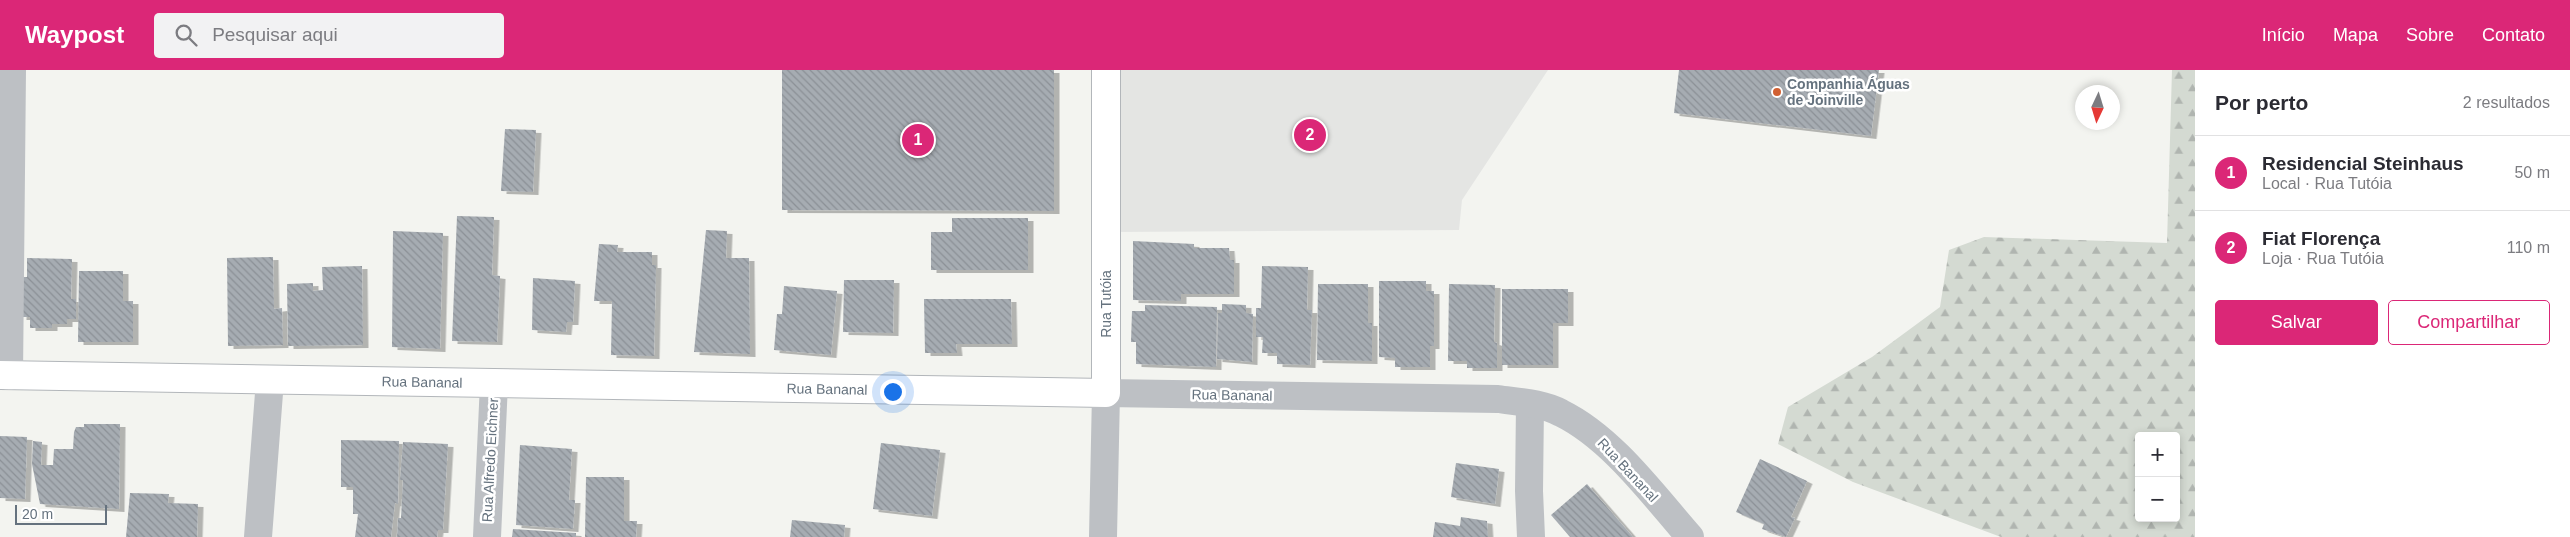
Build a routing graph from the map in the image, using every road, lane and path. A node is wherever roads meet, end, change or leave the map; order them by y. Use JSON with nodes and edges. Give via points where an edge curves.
{"nodes":[{"id":1,"x":12,"y":70,"type":"edge"},
{"id":2,"x":1106,"y":70,"type":"edge"},
{"id":3,"x":5,"y":375,"type":"edge"},
{"id":4,"x":270,"y":380,"type":"junction"},
{"id":5,"x":494,"y":383,"type":"junction"},
{"id":6,"x":1106,"y":393,"type":"junction"},
{"id":7,"x":1530,"y":404,"type":"junction"},
{"id":8,"x":258,"y":537,"type":"edge"},
{"id":9,"x":487,"y":537,"type":"edge"},
{"id":10,"x":1103,"y":537,"type":"edge"},
{"id":11,"x":1531,"y":537,"type":"edge"},
{"id":12,"x":1690,"y":537,"type":"edge"}],
"edges":[{"from":1,"to":3,"type":"street"},
{"from":2,"to":6,"type":"street","name":"Rua Tutóia"},
{"from":3,"to":4,"type":"street","name":"Rua Bananal"},
{"from":4,"to":5,"type":"street","name":"Rua Bananal"},
{"from":4,"to":8,"type":"street"},
{"from":5,"to":6,"type":"street","name":"Rua Bananal"},
{"from":5,"to":9,"type":"street","name":"Rua Alfredo Eichner"},
{"from":6,"to":7,"type":"street","name":"Rua Bananal","via":[[1498,399]]},
{"from":6,"to":10,"type":"street","name":"Rua Tutóia"},
{"from":7,"to":11,"type":"street"},
{"from":7,"to":12,"type":"street","name":"Rua Bananal","via":[[1560,412],[1588,429],[1610,448]]}]}
